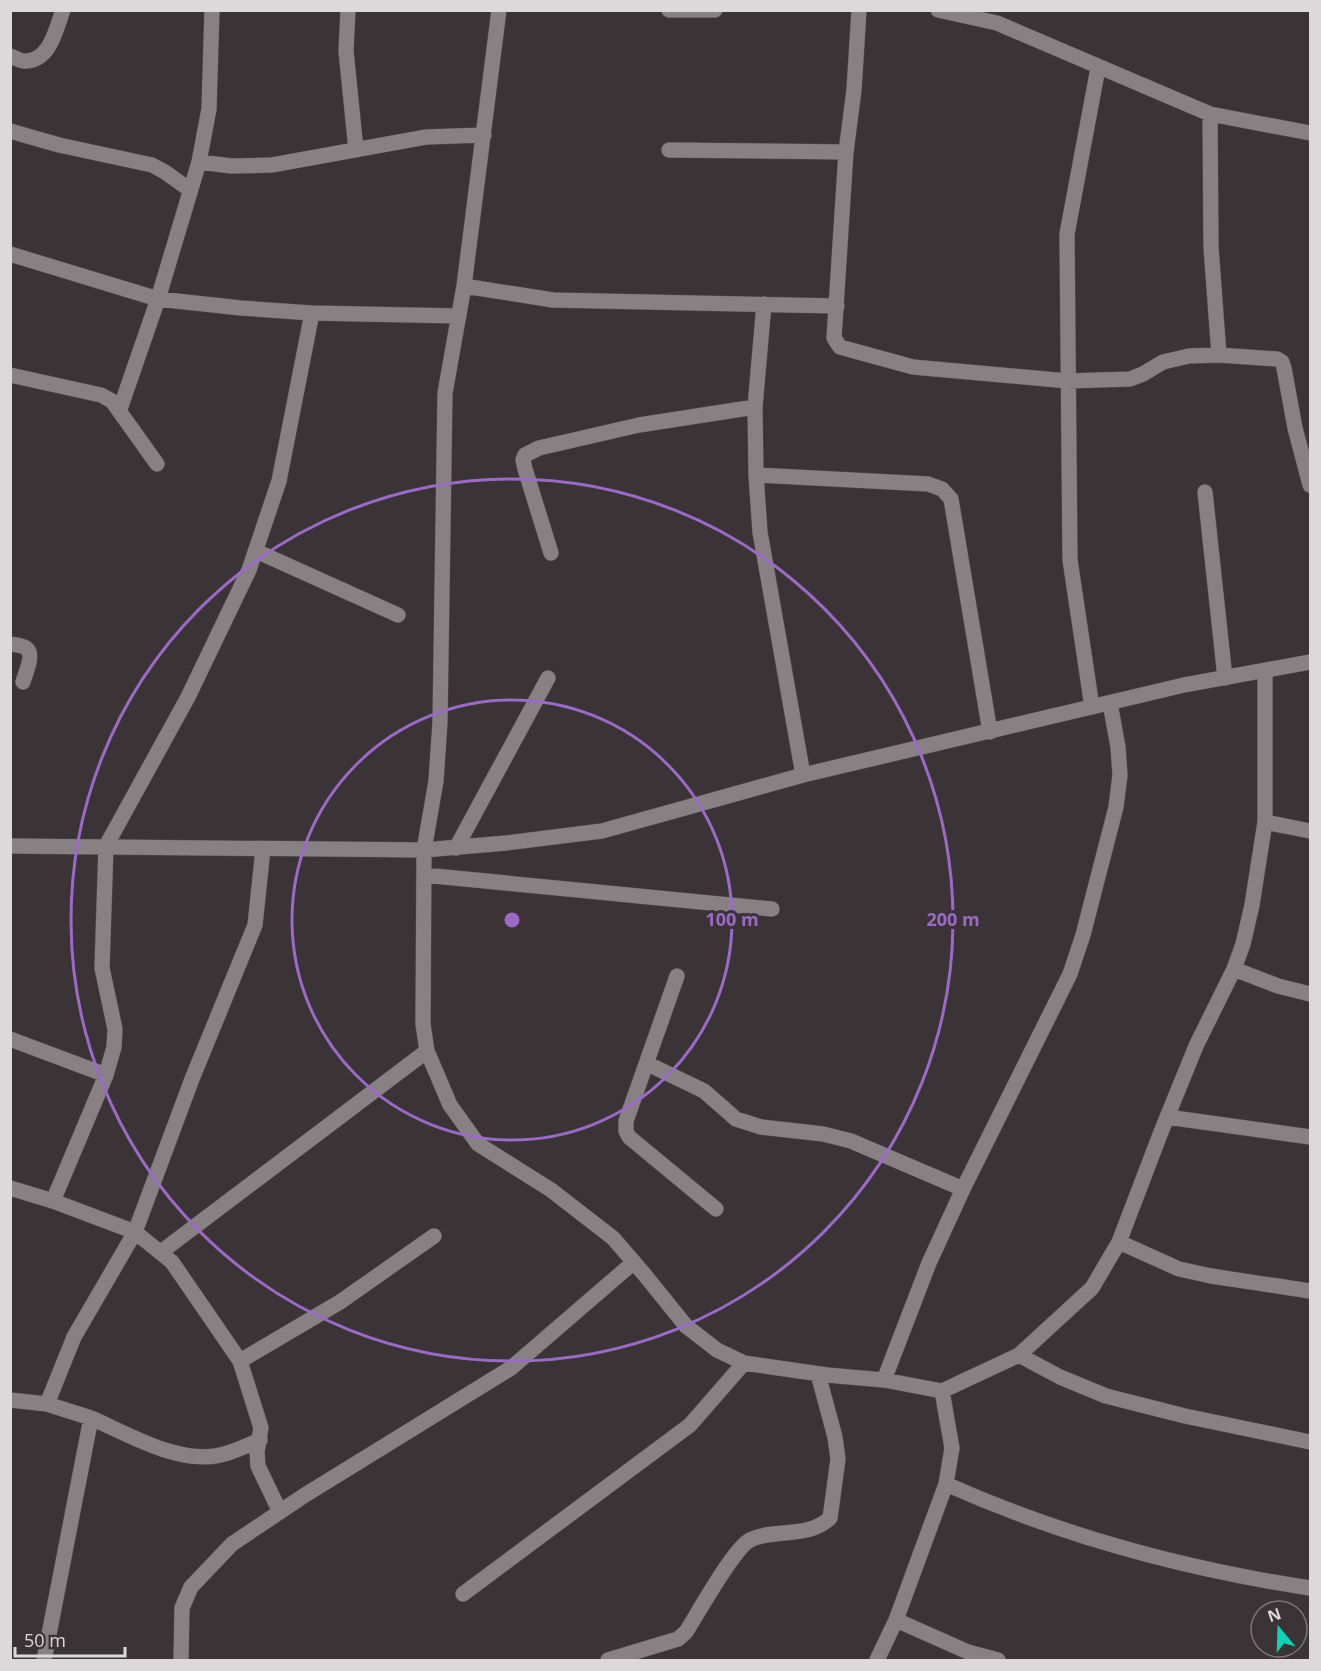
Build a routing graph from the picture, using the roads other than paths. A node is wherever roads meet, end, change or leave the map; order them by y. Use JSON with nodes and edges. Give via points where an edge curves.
{"nodes":[{"id":1,"x":63,"y":10,"type":"edge"},
{"id":2,"x":212,"y":10,"type":"edge"},
{"id":3,"x":348,"y":10,"type":"edge"},
{"id":4,"x":499,"y":10,"type":"edge"},
{"id":5,"x":669,"y":10,"type":"edge"},
{"id":6,"x":715,"y":10,"type":"edge"},
{"id":7,"x":860,"y":10,"type":"edge"},
{"id":8,"x":938,"y":10,"type":"edge"},
{"id":9,"x":996,"y":17,"type":"edge"},
{"id":10,"x":10,"y":56,"type":"edge"},
{"id":11,"x":1098,"y":68,"type":"junction"},
{"id":12,"x":1210,"y":114,"type":"junction"},
{"id":13,"x":10,"y":131,"type":"edge"},
{"id":14,"x":1311,"y":133,"type":"edge"},
{"id":15,"x":484,"y":135,"type":"junction"},
{"id":16,"x":356,"y":150,"type":"junction"},
{"id":17,"x":669,"y":150,"type":"dead end"},
{"id":18,"x":846,"y":152,"type":"junction"},
{"id":19,"x":199,"y":162,"type":"junction"},
{"id":20,"x":190,"y":190,"type":"junction"},
{"id":21,"x":10,"y":254,"type":"edge"},
{"id":22,"x":464,"y":286,"type":"junction"},
{"id":23,"x":158,"y":299,"type":"junction"},
{"id":24,"x":764,"y":304,"type":"junction"},
{"id":25,"x":837,"y":306,"type":"junction"},
{"id":26,"x":312,"y":313,"type":"junction"},
{"id":27,"x":459,"y":316,"type":"junction"},
{"id":28,"x":1219,"y":356,"type":"junction"},
{"id":29,"x":10,"y":375,"type":"edge"},
{"id":30,"x":1068,"y":381,"type":"junction"},
{"id":31,"x":755,"y":407,"type":"junction"},
{"id":32,"x":120,"y":409,"type":"junction"},
{"id":33,"x":1305,"y":441,"type":"edge"},
{"id":34,"x":157,"y":464,"type":"dead end"},
{"id":35,"x":756,"y":475,"type":"junction"},
{"id":36,"x":1311,"y":485,"type":"edge"},
{"id":37,"x":1205,"y":492,"type":"dead end"},
{"id":38,"x":256,"y":551,"type":"junction"},
{"id":39,"x":551,"y":553,"type":"dead end"},
{"id":40,"x":398,"y":615,"type":"dead end"},
{"id":41,"x":10,"y":644,"type":"edge"},
{"id":42,"x":1311,"y":662,"type":"edge"},
{"id":43,"x":1265,"y":671,"type":"junction"},
{"id":44,"x":548,"y":678,"type":"dead end"},
{"id":45,"x":1225,"y":678,"type":"junction"},
{"id":46,"x":23,"y":682,"type":"dead end"},
{"id":47,"x":1110,"y":703,"type":"junction"},
{"id":48,"x":1092,"y":707,"type":"junction"},
{"id":49,"x":990,"y":732,"type":"junction"},
{"id":50,"x":803,"y":775,"type":"junction"},
{"id":51,"x":1265,"y":822,"type":"junction"},
{"id":52,"x":1311,"y":831,"type":"edge"},
{"id":53,"x":10,"y":846,"type":"edge"},
{"id":54,"x":106,"y":846,"type":"junction"},
{"id":55,"x":456,"y":848,"type":"junction"},
{"id":56,"x":263,"y":849,"type":"junction"},
{"id":57,"x":424,"y":850,"type":"junction"},
{"id":58,"x":424,"y":875,"type":"junction"},
{"id":59,"x":772,"y":909,"type":"dead end"},
{"id":60,"x":1234,"y":969,"type":"junction"},
{"id":61,"x":677,"y":976,"type":"dead end"},
{"id":62,"x":1311,"y":994,"type":"edge"},
{"id":63,"x":10,"y":1040,"type":"edge"},
{"id":64,"x":428,"y":1050,"type":"junction"},
{"id":65,"x":648,"y":1064,"type":"junction"},
{"id":66,"x":106,"y":1075,"type":"junction"},
{"id":67,"x":1167,"y":1117,"type":"junction"},
{"id":68,"x":1311,"y":1137,"type":"edge"},
{"id":69,"x":10,"y":1188,"type":"edge"},
{"id":70,"x":963,"y":1189,"type":"junction"},
{"id":71,"x":53,"y":1201,"type":"junction"},
{"id":72,"x":716,"y":1209,"type":"dead end"},
{"id":73,"x":135,"y":1232,"type":"junction"},
{"id":74,"x":434,"y":1236,"type":"dead end"},
{"id":75,"x":1119,"y":1242,"type":"junction"},
{"id":76,"x":161,"y":1252,"type":"junction"},
{"id":77,"x":634,"y":1262,"type":"junction"},
{"id":78,"x":1311,"y":1291,"type":"edge"},
{"id":79,"x":1019,"y":1354,"type":"junction"},
{"id":80,"x":240,"y":1361,"type":"junction"},
{"id":81,"x":744,"y":1364,"type":"junction"},
{"id":82,"x":818,"y":1374,"type":"junction"},
{"id":83,"x":884,"y":1380,"type":"junction"},
{"id":84,"x":942,"y":1391,"type":"junction"},
{"id":85,"x":10,"y":1400,"type":"edge"},
{"id":86,"x":47,"y":1404,"type":"junction"},
{"id":87,"x":91,"y":1418,"type":"junction"},
{"id":88,"x":260,"y":1440,"type":"junction"},
{"id":89,"x":1311,"y":1442,"type":"edge"},
{"id":90,"x":946,"y":1484,"type":"junction"},
{"id":91,"x":280,"y":1512,"type":"junction"},
{"id":92,"x":1311,"y":1588,"type":"edge"},
{"id":93,"x":463,"y":1594,"type":"dead end"},
{"id":94,"x":896,"y":1620,"type":"junction"},
{"id":95,"x":44,"y":1660,"type":"edge"},
{"id":96,"x":181,"y":1660,"type":"edge"},
{"id":97,"x":608,"y":1660,"type":"edge"},
{"id":98,"x":876,"y":1660,"type":"edge"},
{"id":99,"x":998,"y":1660,"type":"edge"}],
"edges":[{"from":1,"to":10,"type":"street","via":[[48,49],[40,57],[24,61]]},
{"from":2,"to":19,"type":"street","via":[[209,109]]},
{"from":3,"to":16,"type":"street","via":[[346,51]]},
{"from":4,"to":15,"type":"street"},
{"from":5,"to":6,"type":"street"},
{"from":7,"to":18,"type":"street"},
{"from":8,"to":9,"type":"street"},
{"from":9,"to":11,"type":"street"},
{"from":11,"to":12,"type":"street"},
{"from":11,"to":30,"type":"street","via":[[1067,234]]},
{"from":12,"to":14,"type":"street"},
{"from":12,"to":28,"type":"street","via":[[1210,247]]},
{"from":13,"to":20,"type":"street","via":[[152,165]]},
{"from":15,"to":16,"type":"street","via":[[426,137]]},
{"from":15,"to":22,"type":"street"},
{"from":16,"to":19,"type":"street","via":[[272,165]]},
{"from":17,"to":18,"type":"street"},
{"from":18,"to":25,"type":"street"},
{"from":19,"to":20,"type":"street"},
{"from":20,"to":23,"type":"street"},
{"from":21,"to":23,"type":"street"},
{"from":22,"to":24,"type":"street","via":[[553,300]]},
{"from":22,"to":27,"type":"street"},
{"from":23,"to":26,"type":"street"},
{"from":23,"to":32,"type":"street"},
{"from":24,"to":25,"type":"street"},
{"from":24,"to":31,"type":"street"},
{"from":25,"to":30,"type":"street","via":[[834,338],[840,347],[913,367]]},
{"from":26,"to":27,"type":"street"},
{"from":26,"to":38,"type":"street","via":[[279,481]]},
{"from":27,"to":57,"type":"street","via":[[445,393],[440,722],[436,781]]},
{"from":28,"to":30,"type":"street","via":[[1189,356],[1163,362],[1130,379]]},
{"from":28,"to":33,"type":"street","via":[[1282,362]]},
{"from":29,"to":32,"type":"street","via":[[101,395]]},
{"from":30,"to":48,"type":"street","via":[[1070,560]]},
{"from":31,"to":35,"type":"street"},
{"from":31,"to":39,"type":"street","via":[[639,425],[539,448],[525,455],[525,469]]},
{"from":32,"to":34,"type":"street"},
{"from":33,"to":36,"type":"street"},
{"from":35,"to":49,"type":"street","via":[[928,484],[942,489],[951,499]]},
{"from":35,"to":50,"type":"street","via":[[760,532]]},
{"from":37,"to":45,"type":"street"},
{"from":38,"to":40,"type":"street"},
{"from":38,"to":54,"type":"street","via":[[188,697]]},
{"from":41,"to":46,"type":"street","via":[[29,651]]},
{"from":42,"to":43,"type":"street"},
{"from":43,"to":45,"type":"street"},
{"from":43,"to":51,"type":"street"},
{"from":44,"to":55,"type":"street"},
{"from":45,"to":47,"type":"street"},
{"from":47,"to":48,"type":"street"},
{"from":47,"to":70,"type":"street","via":[[1120,775],[1116,807],[1083,935],[1059,1001]]},
{"from":48,"to":49,"type":"street"},
{"from":49,"to":50,"type":"street"},
{"from":50,"to":55,"type":"street","via":[[602,831]]},
{"from":51,"to":52,"type":"street"},
{"from":51,"to":60,"type":"street","via":[[1252,905]]},
{"from":53,"to":54,"type":"street"},
{"from":54,"to":56,"type":"street"},
{"from":54,"to":66,"type":"street","via":[[102,968],[116,1037]]},
{"from":55,"to":57,"type":"street"},
{"from":56,"to":57,"type":"street"},
{"from":56,"to":73,"type":"street","via":[[255,925]]},
{"from":57,"to":58,"type":"street"},
{"from":58,"to":59,"type":"street"},
{"from":58,"to":64,"type":"street","via":[[423,1024]]},
{"from":60,"to":62,"type":"street"},
{"from":60,"to":67,"type":"street"},
{"from":61,"to":65,"type":"street"},
{"from":63,"to":66,"type":"street"},
{"from":64,"to":76,"type":"street"},
{"from":64,"to":77,"type":"street","via":[[450,1105],[478,1144],[551,1190],[613,1238]]},
{"from":65,"to":70,"type":"street","via":[[704,1091],[736,1119],[761,1127],[851,1141]]},
{"from":65,"to":72,"type":"street","via":[[626,1121],[626,1131]]},
{"from":66,"to":71,"type":"street"},
{"from":67,"to":68,"type":"street"},
{"from":67,"to":75,"type":"street"},
{"from":69,"to":71,"type":"street"},
{"from":70,"to":83,"type":"street","via":[[929,1263]]},
{"from":71,"to":73,"type":"street"},
{"from":73,"to":76,"type":"street"},
{"from":73,"to":86,"type":"street","via":[[74,1336]]},
{"from":74,"to":80,"type":"street","via":[[340,1302]]},
{"from":75,"to":78,"type":"street","via":[[1179,1269]]},
{"from":75,"to":79,"type":"street","via":[[1092,1288]]},
{"from":76,"to":80,"type":"street","via":[[172,1262]]},
{"from":77,"to":81,"type":"street","via":[[686,1326],[717,1350]]},
{"from":77,"to":91,"type":"street","via":[[510,1368]]},
{"from":79,"to":84,"type":"street"},
{"from":79,"to":89,"type":"street","via":[[1106,1396]]},
{"from":80,"to":88,"type":"street","via":[[261,1428]]},
{"from":81,"to":82,"type":"street"},
{"from":81,"to":93,"type":"street","via":[[690,1425]]},
{"from":82,"to":83,"type":"street"},
{"from":82,"to":97,"type":"street","via":[[838,1458],[830,1518],[814,1528],[752,1539],[736,1553],[678,1639]]},
{"from":83,"to":84,"type":"street"},
{"from":84,"to":90,"type":"street","via":[[952,1448]]},
{"from":85,"to":86,"type":"street"},
{"from":86,"to":87,"type":"street"},
{"from":87,"to":88,"type":"street","via":[[171,1452],[194,1457],[217,1456]]},
{"from":87,"to":95,"type":"street"},
{"from":88,"to":91,"type":"street","via":[[258,1466]]},
{"from":90,"to":92,"type":"street","via":[[1018,1514],[1157,1557]]},
{"from":90,"to":94,"type":"street"},
{"from":91,"to":96,"type":"street","via":[[232,1544],[191,1587],[182,1608]]},
{"from":94,"to":98,"type":"street"},
{"from":94,"to":99,"type":"street","via":[[968,1652]]}]}
